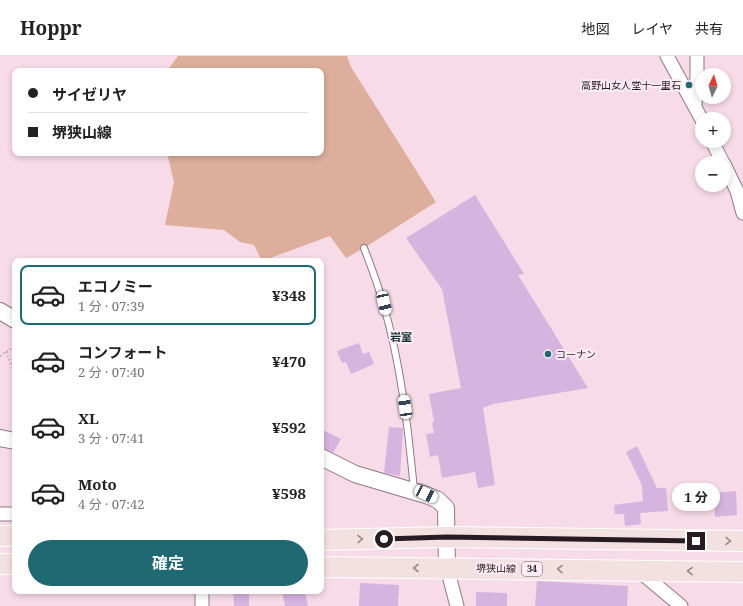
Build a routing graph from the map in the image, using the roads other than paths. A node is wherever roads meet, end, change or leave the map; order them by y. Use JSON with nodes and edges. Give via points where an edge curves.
{"nodes":[{"id":1,"x":667,"y":56,"type":"edge"},
{"id":2,"x":697,"y":56,"type":"edge"},
{"id":3,"x":695,"y":106,"type":"junction"},
{"id":4,"x":698,"y":112,"type":"edge"},
{"id":5,"x":731,"y":179,"type":"edge"},
{"id":6,"x":743,"y":212,"type":"edge"},
{"id":7,"x":364,"y":248,"type":"dead end"},
{"id":8,"x":0,"y":311,"type":"edge"},
{"id":9,"x":12,"y":318,"type":"edge"},
{"id":10,"x":0,"y":438,"type":"edge"},
{"id":11,"x":12,"y":440,"type":"edge"},
{"id":12,"x":324,"y":458,"type":"edge"},
{"id":13,"x":414,"y":492,"type":"junction"},
{"id":14,"x":0,"y":514,"type":"edge"},
{"id":15,"x":12,"y":514,"type":"edge"},
{"id":16,"x":0,"y":536,"type":"edge"},
{"id":17,"x":12,"y":536,"type":"edge"},
{"id":18,"x":447,"y":537,"type":"junction"},
{"id":19,"x":324,"y":540,"type":"edge"},
{"id":20,"x":743,"y":541,"type":"edge"},
{"id":21,"x":0,"y":564,"type":"edge"},
{"id":22,"x":12,"y":564,"type":"edge"},
{"id":23,"x":324,"y":567,"type":"edge"},
{"id":24,"x":447,"y":568,"type":"junction"},
{"id":25,"x":638,"y":570,"type":"junction"},
{"id":26,"x":743,"y":572,"type":"edge"},
{"id":27,"x":202,"y":594,"type":"edge"},
{"id":28,"x":202,"y":606,"type":"edge"},
{"id":29,"x":457,"y":606,"type":"edge"},
{"id":30,"x":681,"y":606,"type":"edge"}],
"edges":[{"from":1,"to":3,"type":"street"},
{"from":2,"to":3,"type":"street"},
{"from":3,"to":4,"type":"street"},
{"from":5,"to":6,"type":"street"},
{"from":7,"to":13,"type":"lane","via":[[384,303],[401,379]]},
{"from":8,"to":9,"type":"street"},
{"from":10,"to":11,"type":"street"},
{"from":12,"to":13,"type":"street","via":[[355,474]]},
{"from":13,"to":18,"type":"street","via":[[426,494],[446,508]]},
{"from":14,"to":15,"type":"street"},
{"from":16,"to":17,"type":"main road"},
{"from":19,"to":18,"type":"main road","one_way":true},
{"from":18,"to":20,"type":"main road","one_way":true},
{"from":18,"to":24,"type":"street"},
{"from":21,"to":22,"type":"main road"},
{"from":24,"to":23,"type":"main road","name":"堺狭山線","number":"34","one_way":true},
{"from":25,"to":24,"type":"main road","name":"堺狭山線","number":"34","one_way":true},
{"from":24,"to":29,"type":"street"},
{"from":26,"to":25,"type":"main road","name":"堺狭山線","number":"34","one_way":true},
{"from":25,"to":30,"type":"street"},
{"from":27,"to":28,"type":"street"}]}
